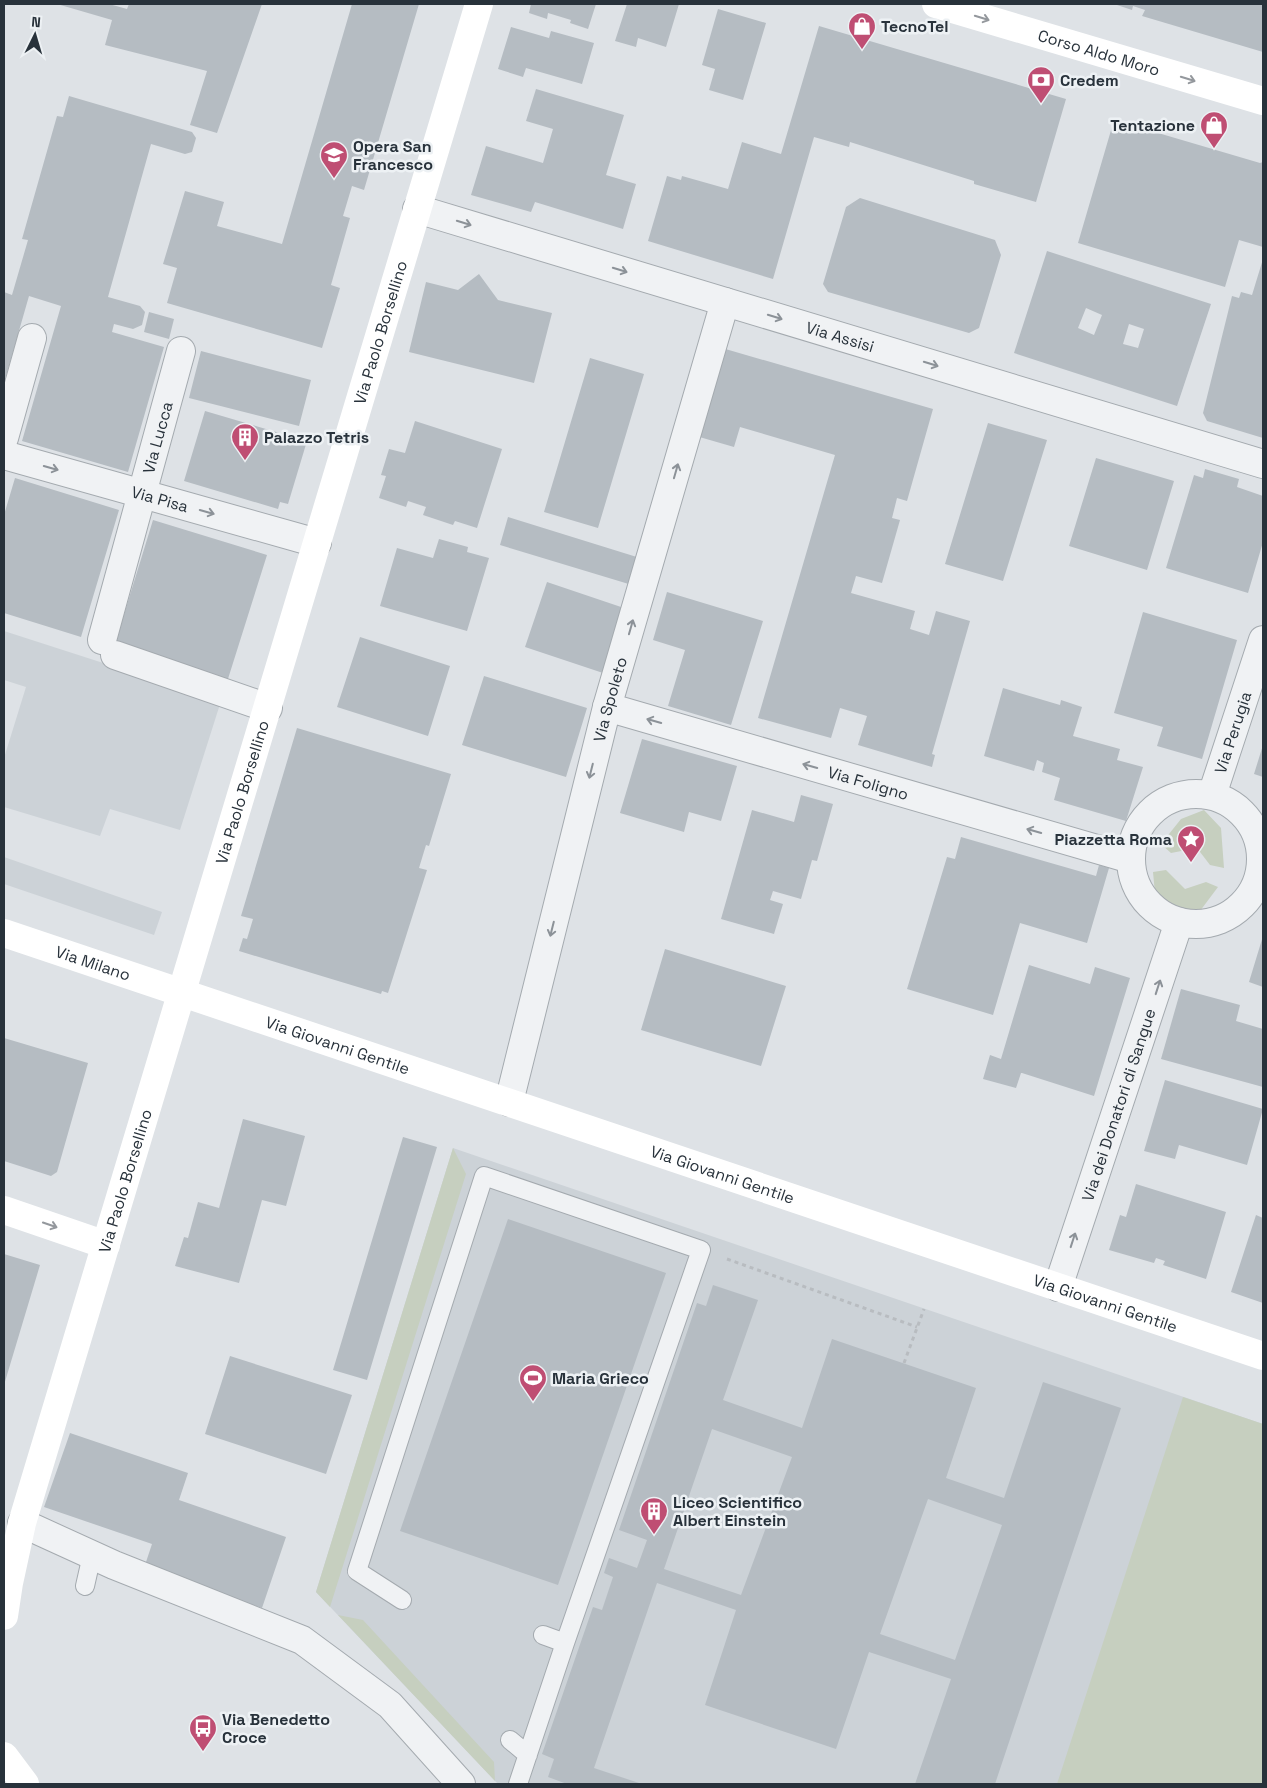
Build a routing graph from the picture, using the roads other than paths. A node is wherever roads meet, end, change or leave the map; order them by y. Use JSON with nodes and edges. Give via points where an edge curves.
{"nodes":[{"id":1,"x":479,"y":4,"type":"edge"},
{"id":2,"x":936,"y":4,"type":"edge"},
{"id":3,"x":1263,"y":101,"type":"edge"},
{"id":4,"x":417,"y":209,"type":"junction"},
{"id":5,"x":725,"y":302,"type":"junction"},
{"id":6,"x":32,"y":338,"type":"dead end"},
{"id":7,"x":182,"y":351,"type":"dead end"},
{"id":8,"x":4,"y":438,"type":"edge"},
{"id":9,"x":4,"y":455,"type":"edge"},
{"id":10,"x":1263,"y":464,"type":"edge"},
{"id":11,"x":142,"y":494,"type":"junction"},
{"id":12,"x":317,"y":543,"type":"junction"},
{"id":13,"x":1263,"y":640,"type":"edge"},
{"id":14,"x":607,"y":707,"type":"junction"},
{"id":15,"x":268,"y":708,"type":"junction"},
{"id":16,"x":1212,"y":795,"type":"junction"},
{"id":17,"x":1131,"y":859,"type":"junction"},
{"id":18,"x":1259,"y":888,"type":"edge"},
{"id":19,"x":1180,"y":922,"type":"junction"},
{"id":20,"x":4,"y":933,"type":"edge"},
{"id":21,"x":182,"y":992,"type":"junction"},
{"id":22,"x":509,"y":1102,"type":"junction"},
{"id":23,"x":4,"y":1210,"type":"edge"},
{"id":24,"x":106,"y":1245,"type":"junction"},
{"id":25,"x":1058,"y":1287,"type":"junction"},
{"id":26,"x":1263,"y":1356,"type":"edge"},
{"id":27,"x":22,"y":1523,"type":"junction"},
{"id":28,"x":92,"y":1555,"type":"junction"},
{"id":29,"x":5,"y":1586,"type":"edge"},
{"id":30,"x":85,"y":1586,"type":"dead end"},
{"id":31,"x":402,"y":1600,"type":"dead end"},
{"id":32,"x":4,"y":1616,"type":"edge"},
{"id":33,"x":543,"y":1634,"type":"dead end"},
{"id":34,"x":565,"y":1643,"type":"junction"},
{"id":35,"x":510,"y":1740,"type":"dead end"},
{"id":36,"x":528,"y":1755,"type":"junction"},
{"id":37,"x":4,"y":1756,"type":"edge"},
{"id":38,"x":24,"y":1784,"type":"edge"},
{"id":39,"x":461,"y":1784,"type":"edge"},
{"id":40,"x":518,"y":1784,"type":"edge"}],
"edges":[{"from":1,"to":4,"type":"street","name":"Via Paolo Borsellino"},
{"from":2,"to":3,"type":"street","name":"Corso Aldo Moro","one_way":true},
{"from":4,"to":5,"type":"street","name":"Via Assisi","one_way":true},
{"from":4,"to":12,"type":"street","name":"Via Paolo Borsellino"},
{"from":5,"to":10,"type":"street","name":"Via Assisi","one_way":true},
{"from":14,"to":5,"type":"street","name":"Via Spoleto","one_way":true},
{"from":6,"to":8,"type":"street"},
{"from":7,"to":11,"type":"street","name":"Via Lucca"},
{"from":9,"to":11,"type":"street","name":"Via Pisa","one_way":true},
{"from":11,"to":12,"type":"street","name":"Via Pisa","one_way":true},
{"from":11,"to":15,"type":"street","name":"Via Lucca","via":[[108,647]]},
{"from":12,"to":15,"type":"street","name":"Via Paolo Borsellino"},
{"from":13,"to":16,"type":"street","name":"Via Perugia"},
{"from":17,"to":14,"type":"street","name":"Via Foligno","one_way":true},
{"from":14,"to":22,"type":"street","name":"Via Spoleto","one_way":true},
{"from":15,"to":21,"type":"street","name":"Via Paolo Borsellino"},
{"from":16,"to":17,"type":"street","via":[[1192,793],[1173,797],[1156,807],[1139,827],[1133,840]]},
{"from":16,"to":18,"type":"street","via":[[1230,802],[1256,831],[1262,849]]},
{"from":17,"to":19,"type":"street","via":[[1134,880],[1144,899],[1160,913]]},
{"from":18,"to":19,"type":"street","via":[[1242,906],[1224,918],[1202,924]]},
{"from":25,"to":19,"type":"street","name":"Via dei Donatori di Sangue","one_way":true},
{"from":20,"to":21,"type":"street","name":"Via Milano"},
{"from":21,"to":22,"type":"street","name":"Via Giovanni Gentile"},
{"from":21,"to":24,"type":"street","name":"Via Paolo Borsellino"},
{"from":22,"to":25,"type":"street","name":"Via Giovanni Gentile"},
{"from":23,"to":24,"type":"street","one_way":true},
{"from":24,"to":27,"type":"street","name":"Via Paolo Borsellino"},
{"from":25,"to":26,"type":"street","name":"Via Giovanni Gentile"},
{"from":27,"to":28,"type":"street"},
{"from":27,"to":29,"type":"street","name":"Via Paolo Borsellino"},
{"from":28,"to":30,"type":"lane"},
{"from":28,"to":39,"type":"street","via":[[302,1640],[390,1705]]},
{"from":29,"to":32,"type":"street","name":"Via Paolo Borsellino"},
{"from":31,"to":34,"type":"lane","via":[[356,1571],[484,1176],[701,1250]]},
{"from":33,"to":34,"type":"lane"},
{"from":34,"to":36,"type":"lane"},
{"from":35,"to":36,"type":"lane"},
{"from":36,"to":40,"type":"lane"},
{"from":37,"to":38,"type":"street"}]}
